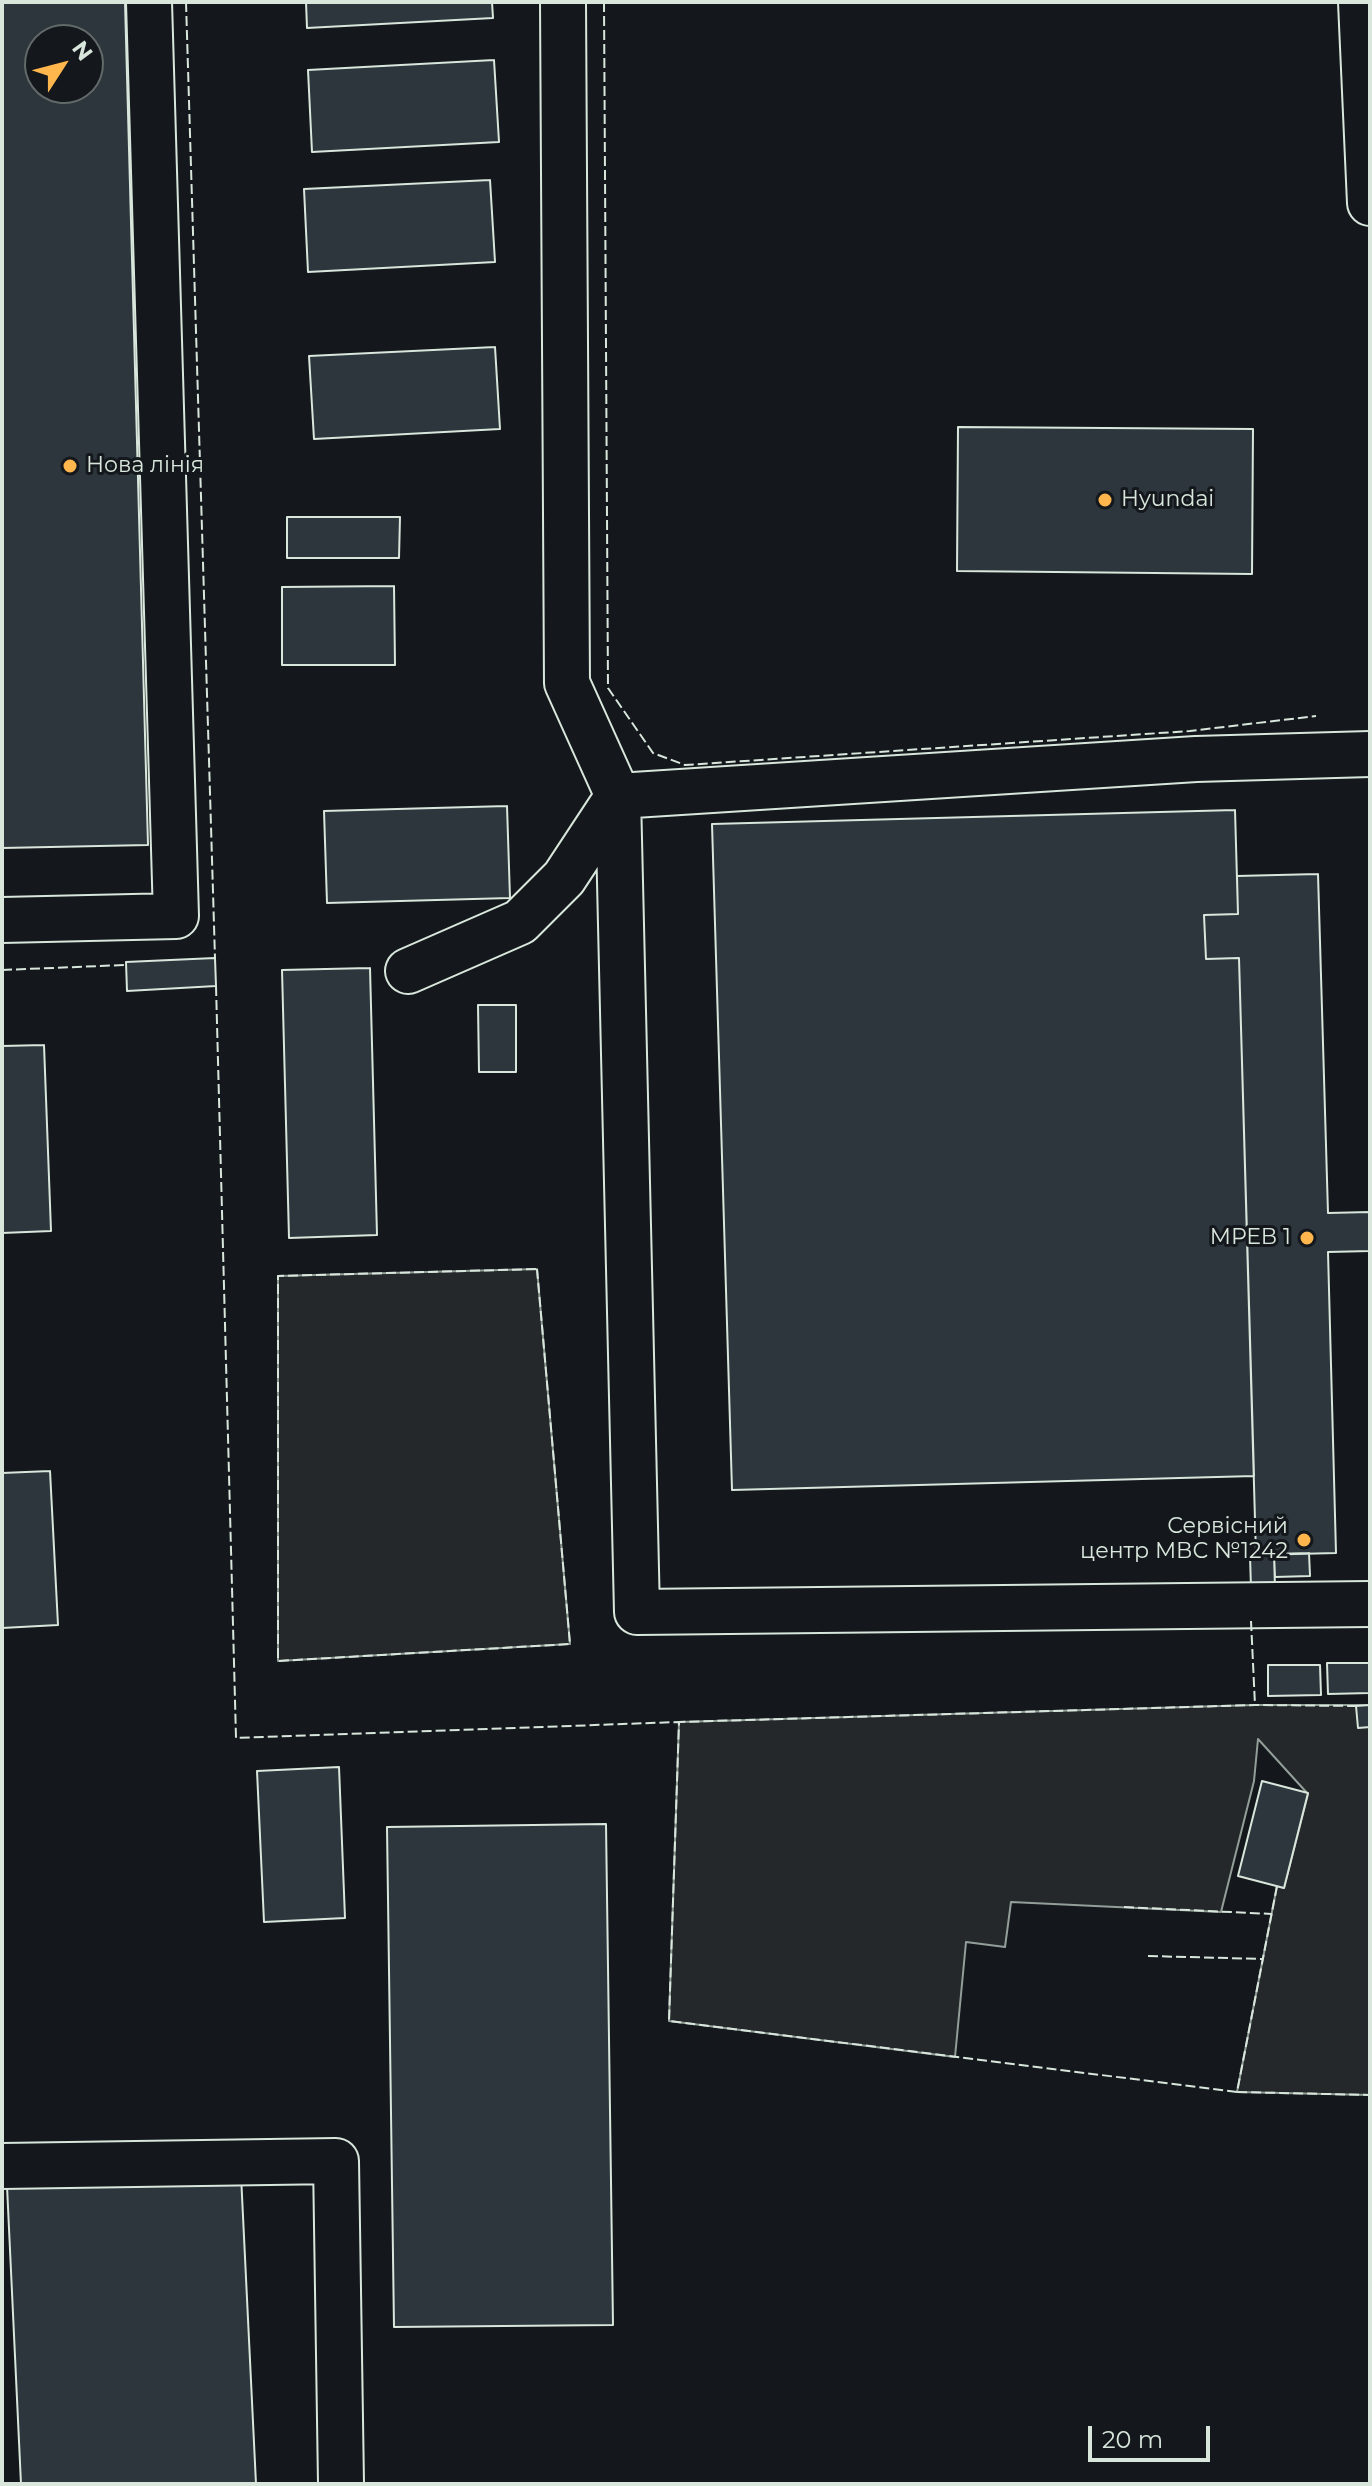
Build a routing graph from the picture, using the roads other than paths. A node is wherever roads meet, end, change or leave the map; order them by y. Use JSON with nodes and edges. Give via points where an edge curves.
{"nodes":[{"id":1,"x":149,"y":2,"type":"edge"},
{"id":2,"x":563,"y":2,"type":"edge"},
{"id":3,"x":1361,"y":2,"type":"edge"},
{"id":4,"x":1370,"y":203,"type":"edge"},
{"id":5,"x":1370,"y":754,"type":"edge"},
{"id":6,"x":618,"y":796,"type":"junction"},
{"id":7,"x":2,"y":920,"type":"edge"},
{"id":8,"x":408,"y":971,"type":"dead end"},
{"id":9,"x":1370,"y":1604,"type":"edge"},
{"id":10,"x":2,"y":2166,"type":"edge"},
{"id":11,"x":341,"y":2484,"type":"edge"}],
"edges":[{"from":1,"to":7,"type":"street","via":[[176,916]]},
{"from":2,"to":6,"type":"street","via":[[567,683]]},
{"from":3,"to":4,"type":"street"},
{"from":5,"to":6,"type":"street","via":[[1196,759]]},
{"from":6,"to":8,"type":"street","via":[[564,878],[520,922]]},
{"from":6,"to":9,"type":"street","via":[[637,1612]]},
{"from":10,"to":11,"type":"street","via":[[336,2161]]}]}
